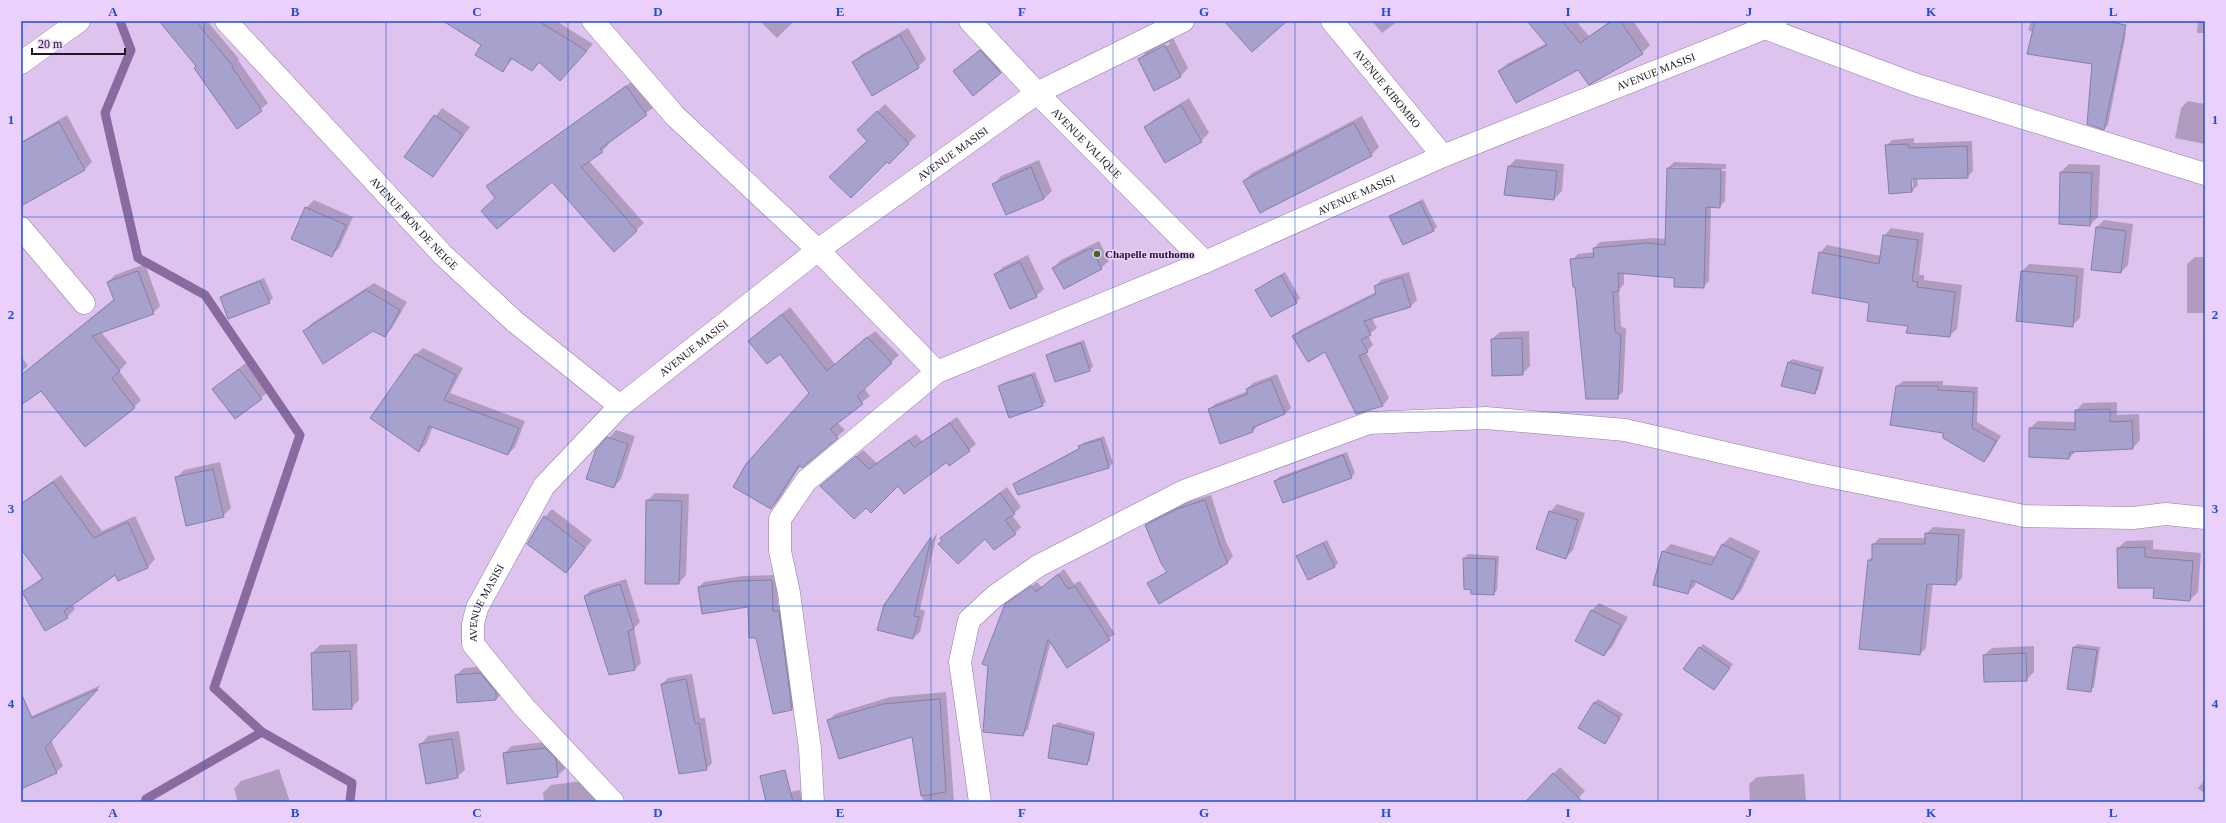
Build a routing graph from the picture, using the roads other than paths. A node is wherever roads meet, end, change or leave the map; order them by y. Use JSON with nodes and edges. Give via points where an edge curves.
{"nodes":[{"id":1,"x":79,"y":21,"type":"edge"},
{"id":2,"x":226,"y":21,"type":"edge"},
{"id":3,"x":593,"y":21,"type":"edge"},
{"id":4,"x":970,"y":21,"type":"edge"},
{"id":5,"x":1183,"y":21,"type":"edge"},
{"id":6,"x":1332,"y":21,"type":"edge"},
{"id":7,"x":1766,"y":23,"type":"edge"},
{"id":8,"x":21,"y":63,"type":"edge"},
{"id":9,"x":1037,"y":94,"type":"junction"},
{"id":10,"x":1443,"y":156,"type":"junction"},
{"id":11,"x":2205,"y":174,"type":"edge"},
{"id":12,"x":21,"y":228,"type":"edge"},
{"id":13,"x":818,"y":250,"type":"junction"},
{"id":14,"x":1205,"y":262,"type":"junction"},
{"id":15,"x":84,"y":303,"type":"dead end"},
{"id":16,"x":937,"y":372,"type":"junction"},
{"id":17,"x":620,"y":406,"type":"junction"},
{"id":18,"x":2205,"y":518,"type":"edge"},
{"id":19,"x":597,"y":793,"type":"edge"},
{"id":20,"x":612,"y":802,"type":"edge"},
{"id":21,"x":813,"y":802,"type":"edge"},
{"id":22,"x":980,"y":802,"type":"edge"}],
"edges":[{"from":1,"to":8,"type":"street"},
{"from":2,"to":17,"type":"street","name":"AVENUE BON DE NEIGE","via":[[443,255],[514,321]]},
{"from":3,"to":13,"type":"street","via":[[675,116]]},
{"from":4,"to":9,"type":"street","name":"AVENUE VALIQUE"},
{"from":5,"to":9,"type":"street","name":"AVENUE MASISI"},
{"from":6,"to":10,"type":"street","name":"AVENUE KIBOMBO"},
{"from":7,"to":10,"type":"street","name":"AVENUE MASISI"},
{"from":7,"to":11,"type":"street","via":[[1914,84]]},
{"from":9,"to":13,"type":"street","name":"AVENUE MASISI"},
{"from":9,"to":14,"type":"street","name":"AVENUE VALIQUE"},
{"from":10,"to":14,"type":"street","name":"AVENUE MASISI"},
{"from":12,"to":15,"type":"street"},
{"from":13,"to":16,"type":"street"},
{"from":13,"to":17,"type":"street","name":"AVENUE MASISI"},
{"from":14,"to":16,"type":"street","name":"AVENUE MASISI"},
{"from":16,"to":21,"type":"street","name":"AVENUE MASISI","via":[[806,481],[780,519],[780,551],[790,601],[810,749]]},
{"from":17,"to":19,"type":"street","name":"AVENUE MASISI","via":[[544,486],[477,608],[472,624],[473,644]]},
{"from":18,"to":22,"type":"street","via":[[2166,514],[2133,518],[2024,516],[1814,473],[1625,430],[1486,418],[1369,423],[1184,491],[1038,566],[996,596],[970,620],[960,662]]},
{"from":19,"to":20,"type":"street","name":"AVENUE MASISI"}]}
